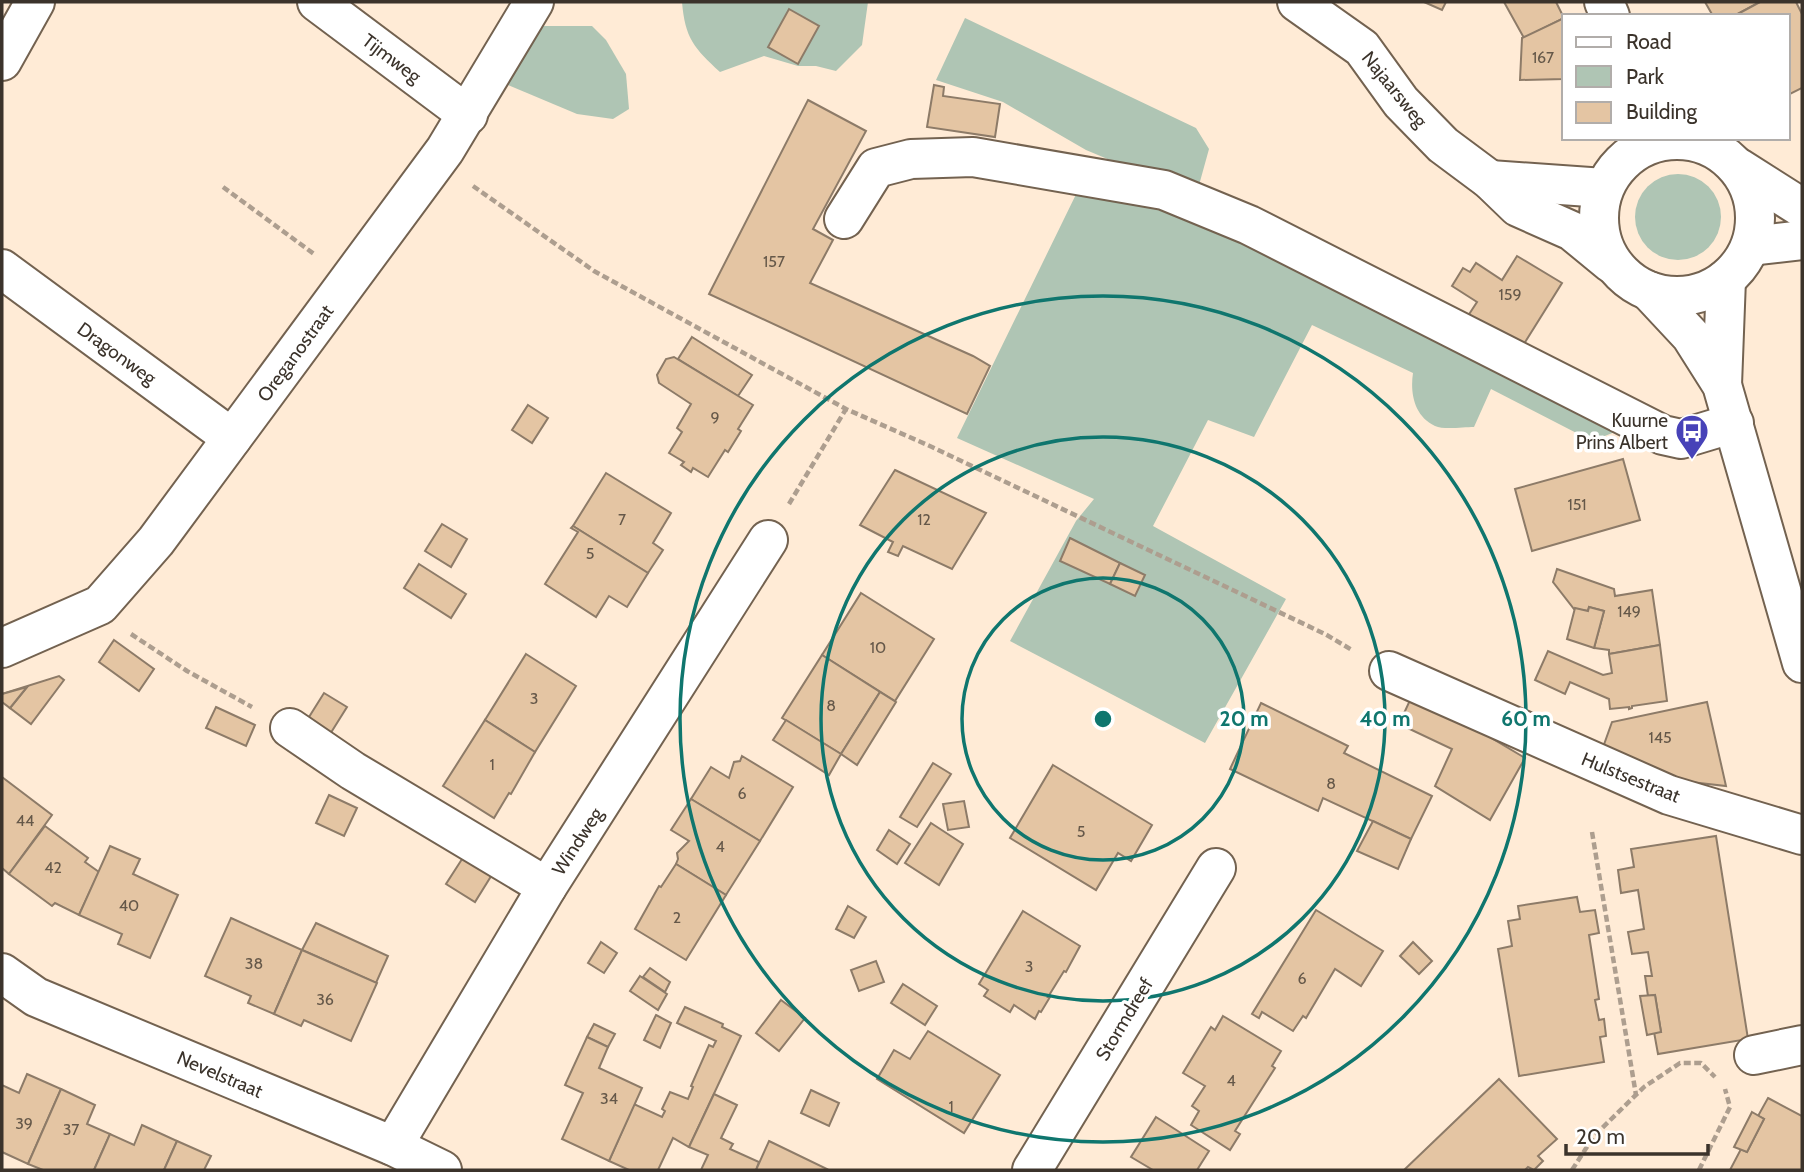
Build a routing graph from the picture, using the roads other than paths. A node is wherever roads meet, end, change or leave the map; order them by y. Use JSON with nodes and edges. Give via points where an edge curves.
{"nodes":[{"id":1,"x":35,"y":2,"type":"edge"},
{"id":2,"x":317,"y":2,"type":"edge"},
{"id":3,"x":534,"y":2,"type":"edge"},
{"id":4,"x":1297,"y":2,"type":"edge"},
{"id":5,"x":2,"y":61,"type":"edge"},
{"id":6,"x":468,"y":115,"type":"junction"},
{"id":7,"x":1666,"y":140,"type":"edge"},
{"id":8,"x":1703,"y":141,"type":"edge"},
{"id":9,"x":1629,"y":147,"type":"edge"},
{"id":10,"x":1739,"y":168,"type":"junction"},
{"id":11,"x":1490,"y":180,"type":"junction"},
{"id":12,"x":1604,"y":188,"type":"junction"},
{"id":13,"x":1802,"y":208,"type":"edge"},
{"id":14,"x":844,"y":219,"type":"dead end"},
{"id":15,"x":1802,"y":240,"type":"edge"},
{"id":16,"x":1751,"y":246,"type":"junction"},
{"id":17,"x":1616,"y":267,"type":"junction"},
{"id":18,"x":2,"y":269,"type":"edge"},
{"id":19,"x":1726,"y":279,"type":"junction"},
{"id":20,"x":1649,"y":291,"type":"junction"},
{"id":21,"x":1722,"y":385,"type":"junction"},
{"id":22,"x":1734,"y":423,"type":"junction"},
{"id":23,"x":232,"y":438,"type":"junction"},
{"id":24,"x":768,"y":540,"type":"road end"},
{"id":25,"x":2,"y":648,"type":"edge"},
{"id":26,"x":1802,"y":663,"type":"edge"},
{"id":27,"x":1388,"y":671,"type":"road end"},
{"id":28,"x":290,"y":727,"type":"road end"},
{"id":29,"x":1802,"y":835,"type":"edge"},
{"id":30,"x":1216,"y":868,"type":"dead end"},
{"id":31,"x":547,"y":887,"type":"junction"},
{"id":32,"x":2,"y":973,"type":"edge"},
{"id":33,"x":1802,"y":1045,"type":"edge"},
{"id":34,"x":1754,"y":1055,"type":"dead end"},
{"id":35,"x":393,"y":1146,"type":"junction"},
{"id":36,"x":442,"y":1170,"type":"edge"},
{"id":37,"x":1032,"y":1170,"type":"edge"}],
"edges":[{"from":1,"to":5,"type":"street"},
{"from":2,"to":6,"type":"street","name":"Tijmweg"},
{"from":3,"to":6,"type":"street","name":"Oreganostraat"},
{"from":4,"to":11,"type":"street","name":"Najaarsweg","via":[[1362,48],[1401,102],[1443,145]]},
{"from":6,"to":23,"type":"street","name":"Oreganostraat"},
{"from":7,"to":9,"type":"street"},
{"from":8,"to":10,"type":"street"},
{"from":9,"to":12,"type":"street"},
{"from":10,"to":13,"type":"street"},
{"from":10,"to":16,"type":"street","via":[[1755,205]]},
{"from":11,"to":12,"type":"street"},
{"from":11,"to":17,"type":"street","name":"Najaarsweg","via":[[1518,207],[1572,231]]},
{"from":12,"to":17,"type":"street","via":[[1599,229]]},
{"from":14,"to":22,"type":"street","via":[[876,168],[911,159],[973,157],[1164,190],[1249,225],[1663,435],[1681,439]]},
{"from":15,"to":16,"type":"street"},
{"from":16,"to":19,"type":"street"},
{"from":17,"to":20,"type":"street"},
{"from":18,"to":23,"type":"street","name":"Dragonweg"},
{"from":19,"to":20,"type":"street","via":[[1689,295]]},
{"from":19,"to":21,"type":"street"},
{"from":20,"to":21,"type":"street","via":[[1691,336]]},
{"from":21,"to":22,"type":"street"},
{"from":22,"to":26,"type":"street"},
{"from":23,"to":25,"type":"street","name":"Oreganostraat","via":[[156,541],[100,605]]},
{"from":24,"to":31,"type":"street","name":"Windweg"},
{"from":27,"to":29,"type":"street","name":"Hulstsestraat","via":[[1669,795]]},
{"from":28,"to":31,"type":"street","via":[[353,771]]},
{"from":30,"to":37,"type":"street","name":"Stormdreef"},
{"from":31,"to":35,"type":"street","name":"Windweg"},
{"from":32,"to":35,"type":"street","name":"Nevelstraat","via":[[36,997]]},
{"from":33,"to":34,"type":"street"},
{"from":35,"to":36,"type":"street","name":"Nevelstraat"}]}
